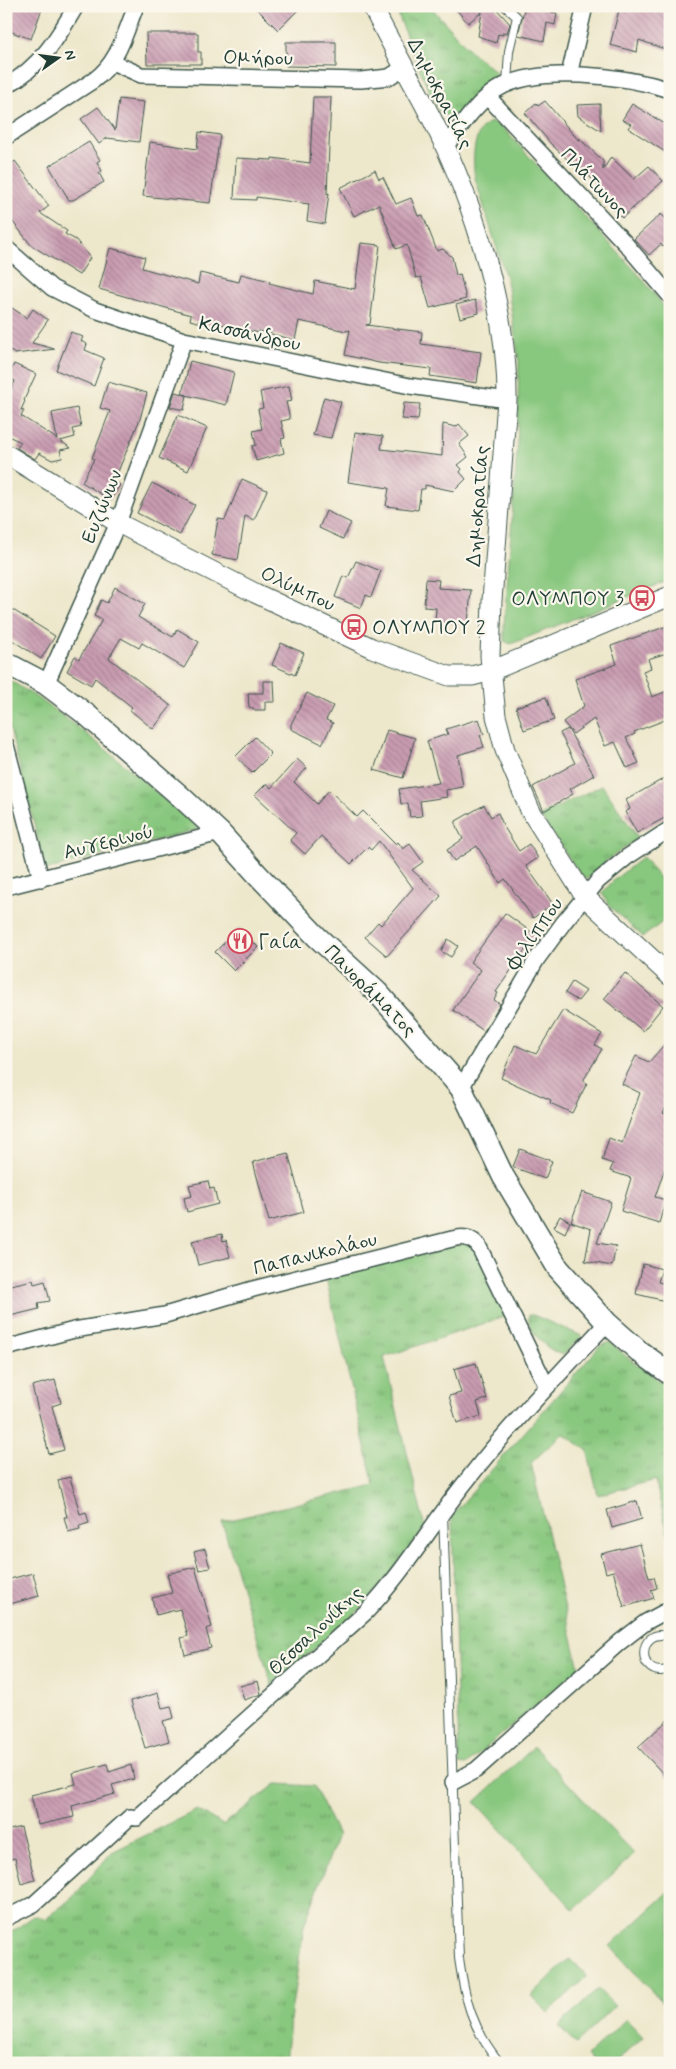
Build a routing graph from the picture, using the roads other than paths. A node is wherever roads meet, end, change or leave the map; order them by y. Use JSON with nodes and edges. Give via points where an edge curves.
{"nodes":[{"id":1,"x":76,"y":6,"type":"edge"},
{"id":2,"x":136,"y":6,"type":"edge"},
{"id":3,"x":372,"y":6,"type":"edge"},
{"id":4,"x":505,"y":6,"type":"edge"},
{"id":5,"x":585,"y":6,"type":"edge"},
{"id":6,"x":112,"y":62,"type":"junction"},
{"id":7,"x":403,"y":68,"type":"junction"},
{"id":8,"x":569,"y":75,"type":"junction"},
{"id":9,"x":507,"y":84,"type":"junction"},
{"id":10,"x":6,"y":86,"type":"edge"},
{"id":11,"x":670,"y":90,"type":"edge"},
{"id":12,"x":488,"y":97,"type":"junction"},
{"id":13,"x":6,"y":137,"type":"edge"},
{"id":14,"x":445,"y":147,"type":"junction"},
{"id":15,"x":6,"y":248,"type":"edge"},
{"id":16,"x":670,"y":296,"type":"edge"},
{"id":17,"x":184,"y":340,"type":"junction"},
{"id":18,"x":507,"y":400,"type":"junction"},
{"id":19,"x":6,"y":454,"type":"edge"},
{"id":20,"x":118,"y":522,"type":"junction"},
{"id":21,"x":670,"y":596,"type":"edge"},
{"id":22,"x":6,"y":663,"type":"edge"},
{"id":23,"x":491,"y":671,"type":"junction"},
{"id":24,"x":46,"y":684,"type":"junction"},
{"id":25,"x":6,"y":745,"type":"edge"},
{"id":26,"x":10,"y":770,"type":"edge"},
{"id":27,"x":670,"y":829,"type":"edge"},
{"id":28,"x":220,"y":833,"type":"junction"},
{"id":29,"x":40,"y":879,"type":"junction"},
{"id":30,"x":6,"y":887,"type":"edge"},
{"id":31,"x":584,"y":897,"type":"junction"},
{"id":32,"x":670,"y":976,"type":"edge"},
{"id":33,"x":461,"y":1088,"type":"junction"},
{"id":34,"x":607,"y":1323,"type":"junction"},
{"id":35,"x":6,"y":1348,"type":"edge"},
{"id":36,"x":670,"y":1374,"type":"edge"},
{"id":37,"x":547,"y":1387,"type":"junction"},
{"id":38,"x":443,"y":1512,"type":"junction"},
{"id":39,"x":670,"y":1609,"type":"edge"},
{"id":40,"x":653,"y":1618,"type":"junction"},
{"id":41,"x":659,"y":1636,"type":"junction"},
{"id":42,"x":670,"y":1637,"type":"edge"},
{"id":43,"x":670,"y":1670,"type":"edge"},
{"id":44,"x":453,"y":1782,"type":"junction"},
{"id":45,"x":6,"y":1918,"type":"edge"},
{"id":46,"x":500,"y":2063,"type":"edge"}],
"edges":[{"from":1,"to":10,"type":"street","via":[[44,56]]},
{"from":2,"to":6,"type":"street"},
{"from":3,"to":7,"type":"street","name":"Δημοκρατίας"},
{"from":4,"to":9,"type":"lane","via":[[517,17],[509,51]]},
{"from":5,"to":8,"type":"street"},
{"from":6,"to":7,"type":"street","name":"Ομήρου","via":[[141,75],[361,80],[389,77]]},
{"from":6,"to":13,"type":"street","via":[[94,80]]},
{"from":7,"to":14,"type":"street","name":"Δημοκρατίας"},
{"from":8,"to":9,"type":"street","via":[[524,79]]},
{"from":8,"to":11,"type":"street","via":[[629,81]]},
{"from":9,"to":12,"type":"street"},
{"from":12,"to":14,"type":"street"},
{"from":12,"to":16,"type":"street","name":"Πλάτωνος","via":[[625,243]]},
{"from":14,"to":18,"type":"street","name":"Δημοκρατίας","via":[[470,209],[489,272],[504,351]]},
{"from":15,"to":17,"type":"street","name":"Κασσάνδρου","via":[[52,288],[95,310]]},
{"from":17,"to":18,"type":"street","name":"Κασσάνδρου","via":[[410,386]]},
{"from":17,"to":20,"type":"street","name":"Ευζώνων"},
{"from":18,"to":23,"type":"street","name":"Δημοκρατίας","via":[[492,601]]},
{"from":19,"to":20,"type":"street","name":"Ολύμπου"},
{"from":20,"to":23,"type":"street","name":"Ολύμπου","via":[[255,593],[385,653],[449,676],[472,676]]},
{"from":20,"to":24,"type":"street","name":"Ευζώνων"},
{"from":21,"to":23,"type":"street","name":"Ολύμπου"},
{"from":22,"to":24,"type":"main road","name":"Πανοράματος"},
{"from":23,"to":31,"type":"street","name":"Δημοκρατίας","via":[[500,731],[514,777],[530,810]]},
{"from":24,"to":28,"type":"main road","name":"Πανοράματος","via":[[87,715]]},
{"from":25,"to":26,"type":"street"},
{"from":26,"to":29,"type":"street"},
{"from":27,"to":31,"type":"street","name":"Φιλίππου","via":[[627,857]]},
{"from":28,"to":29,"type":"street","name":"Αυγερινού"},
{"from":28,"to":33,"type":"main road","name":"Πανοράματος","via":[[317,937],[377,992]]},
{"from":29,"to":30,"type":"street","name":"Αυγερινού"},
{"from":31,"to":32,"type":"street","name":"Δημοκρατίας"},
{"from":31,"to":33,"type":"street","name":"Φιλίππου","via":[[537,959]]},
{"from":33,"to":34,"type":"main road","name":"Πανοράματος","via":[[503,1176],[558,1268]]},
{"from":34,"to":36,"type":"main road","name":"Πανοράματος"},
{"from":34,"to":37,"type":"street","name":"Θεσσαλονίκης"},
{"from":35,"to":37,"type":"street","name":"Παπανικολάου","via":[[83,1329],[165,1315],[253,1289],[464,1237],[478,1245]]},
{"from":37,"to":38,"type":"street","name":"Θεσσαλονίκης"},
{"from":38,"to":44,"type":"lane"},
{"from":38,"to":45,"type":"street","name":"Θεσσαλονίκης","via":[[386,1590],[351,1626],[137,1818],[130,1817],[34,1904]]},
{"from":39,"to":40,"type":"street"},
{"from":40,"to":41,"type":"lane"},
{"from":40,"to":44,"type":"street","via":[[576,1678],[476,1770]]},
{"from":41,"to":42,"type":"lane"},
{"from":41,"to":43,"type":"lane","via":[[651,1638],[645,1646],[645,1660],[655,1670]]},
{"from":44,"to":46,"type":"lane","via":[[459,1958],[463,1986],[473,2020]]}]}
